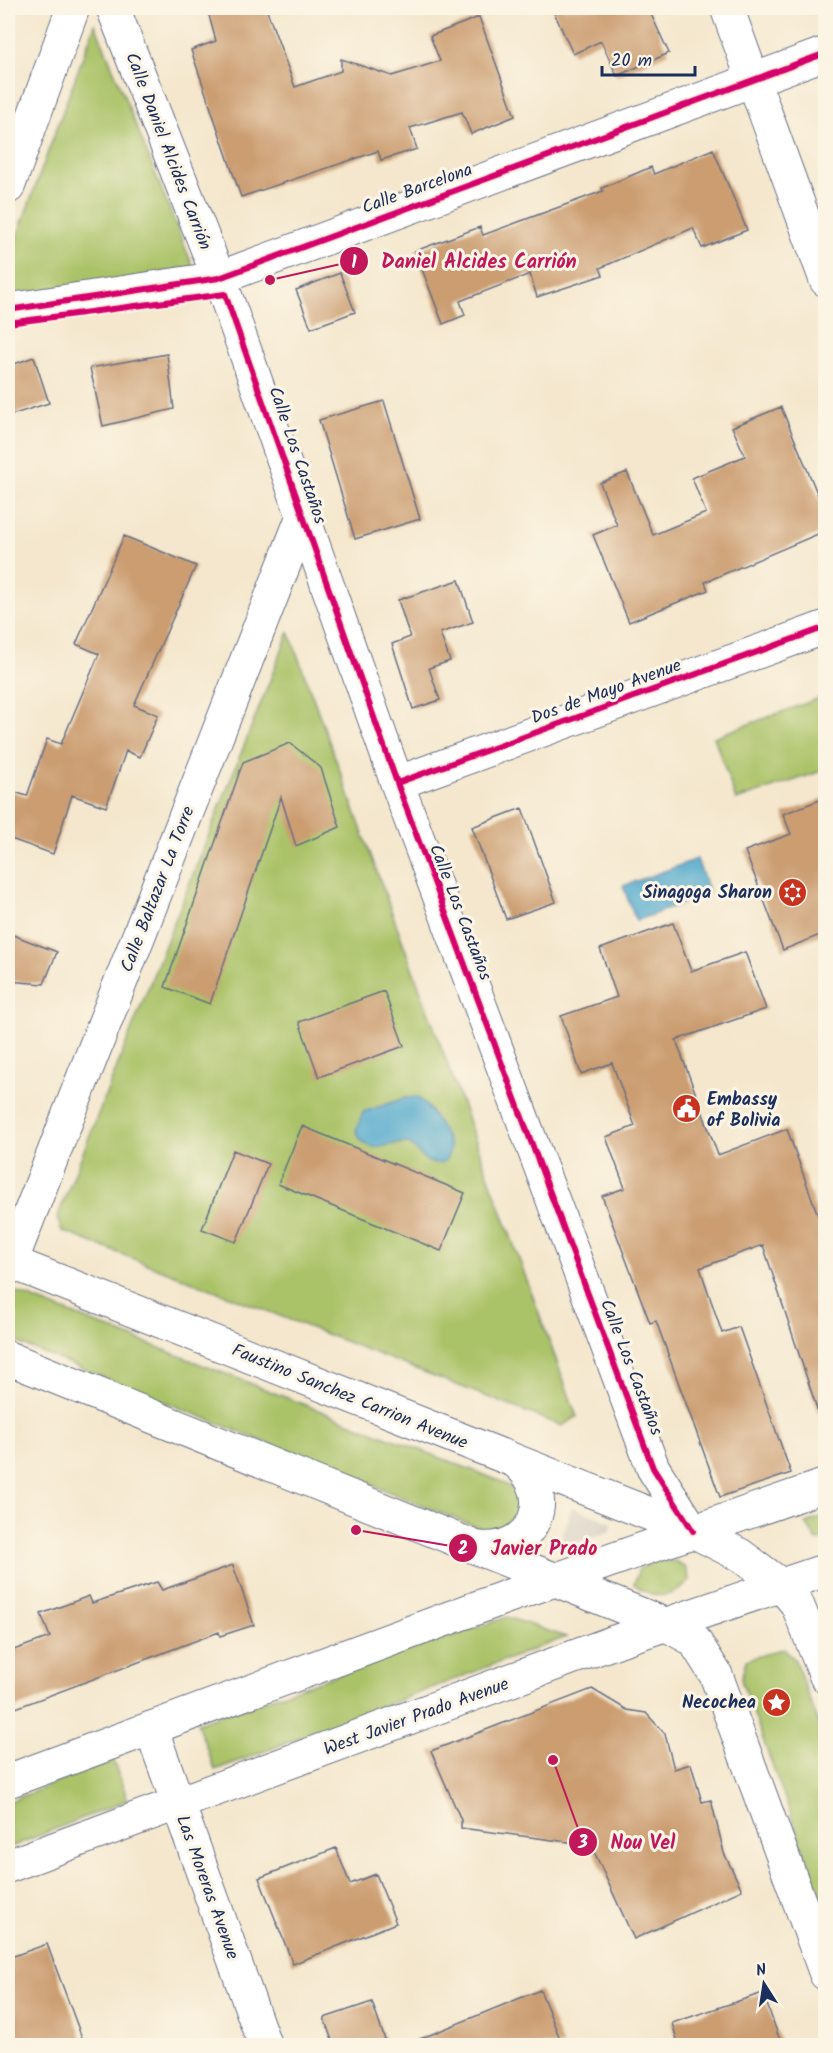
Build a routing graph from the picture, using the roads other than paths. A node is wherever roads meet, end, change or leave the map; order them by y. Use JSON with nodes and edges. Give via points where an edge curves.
{"nodes":[{"id":1,"x":73,"y":8,"type":"edge"},
{"id":2,"x":113,"y":8,"type":"edge"},
{"id":3,"x":727,"y":8,"type":"edge"},
{"id":4,"x":825,"y":52,"type":"edge"},
{"id":5,"x":753,"y":79,"type":"junction"},
{"id":6,"x":8,"y":187,"type":"edge"},
{"id":7,"x":825,"y":280,"type":"edge"},
{"id":8,"x":222,"y":286,"type":"junction"},
{"id":9,"x":8,"y":310,"type":"edge"},
{"id":10,"x":303,"y":516,"type":"junction"},
{"id":11,"x":825,"y":627,"type":"edge"},
{"id":12,"x":397,"y":783,"type":"junction"},
{"id":13,"x":9,"y":1261,"type":"edge"},
{"id":14,"x":8,"y":1358,"type":"edge"},
{"id":15,"x":515,"y":1461,"type":"junction"},
{"id":16,"x":825,"y":1485,"type":"edge"},
{"id":17,"x":693,"y":1531,"type":"junction"},
{"id":18,"x":480,"y":1548,"type":"junction"},
{"id":19,"x":825,"y":1570,"type":"edge"},
{"id":20,"x":556,"y":1579,"type":"junction"},
{"id":21,"x":782,"y":1586,"type":"junction"},
{"id":22,"x":667,"y":1625,"type":"junction"},
{"id":23,"x":825,"y":1676,"type":"edge"},
{"id":24,"x":151,"y":1728,"type":"junction"},
{"id":25,"x":8,"y":1781,"type":"edge"},
{"id":26,"x":178,"y":1803,"type":"junction"},
{"id":27,"x":8,"y":1866,"type":"edge"},
{"id":28,"x":825,"y":1974,"type":"edge"},
{"id":29,"x":265,"y":2046,"type":"edge"}],
"edges":[{"from":1,"to":6,"type":"street"},
{"from":2,"to":8,"type":"street","name":"Calle Daniel Alcides Carrión"},
{"from":3,"to":5,"type":"street"},
{"from":4,"to":5,"type":"street","name":"Calle Barcelona"},
{"from":5,"to":7,"type":"street"},
{"from":5,"to":8,"type":"street","name":"Calle Barcelona"},
{"from":8,"to":9,"type":"street","name":"Calle Barcelona"},
{"from":8,"to":10,"type":"street","name":"Calle Los Castaños"},
{"from":10,"to":12,"type":"street","name":"Calle Los Castaños"},
{"from":10,"to":13,"type":"street","name":"Calle Baltazar La Torre"},
{"from":11,"to":12,"type":"street","name":"Dos de Mayo Avenue"},
{"from":12,"to":17,"type":"street","name":"Calle Los Castaños","via":[[653,1467]]},
{"from":13,"to":15,"type":"street","name":"Faustino Sanchez Carrion Avenue"},
{"from":14,"to":18,"type":"street"},
{"from":15,"to":17,"type":"street","name":"Faustino Sanchez Carrion Avenue"},
{"from":15,"to":18,"type":"street","via":[[534,1484],[538,1505],[532,1525],[505,1547]]},
{"from":16,"to":17,"type":"street"},
{"from":17,"to":20,"type":"street"},
{"from":17,"to":21,"type":"street","name":"Faustino Sanchez Carrion Avenue","via":[[740,1555]]},
{"from":18,"to":20,"type":"street"},
{"from":19,"to":21,"type":"street","name":"West Javier Prado Avenue"},
{"from":20,"to":22,"type":"street"},
{"from":20,"to":24,"type":"street"},
{"from":21,"to":22,"type":"street","name":"West Javier Prado Avenue"},
{"from":21,"to":23,"type":"street","via":[[797,1604]]},
{"from":22,"to":26,"type":"street","name":"West Javier Prado Avenue"},
{"from":22,"to":28,"type":"street","via":[[694,1640],[716,1676]]},
{"from":24,"to":25,"type":"street"},
{"from":24,"to":26,"type":"street","name":"Las Moreras Avenue"},
{"from":26,"to":27,"type":"street","name":"West Javier Prado Avenue"},
{"from":26,"to":29,"type":"street","name":"Las Moreras Avenue"}]}
